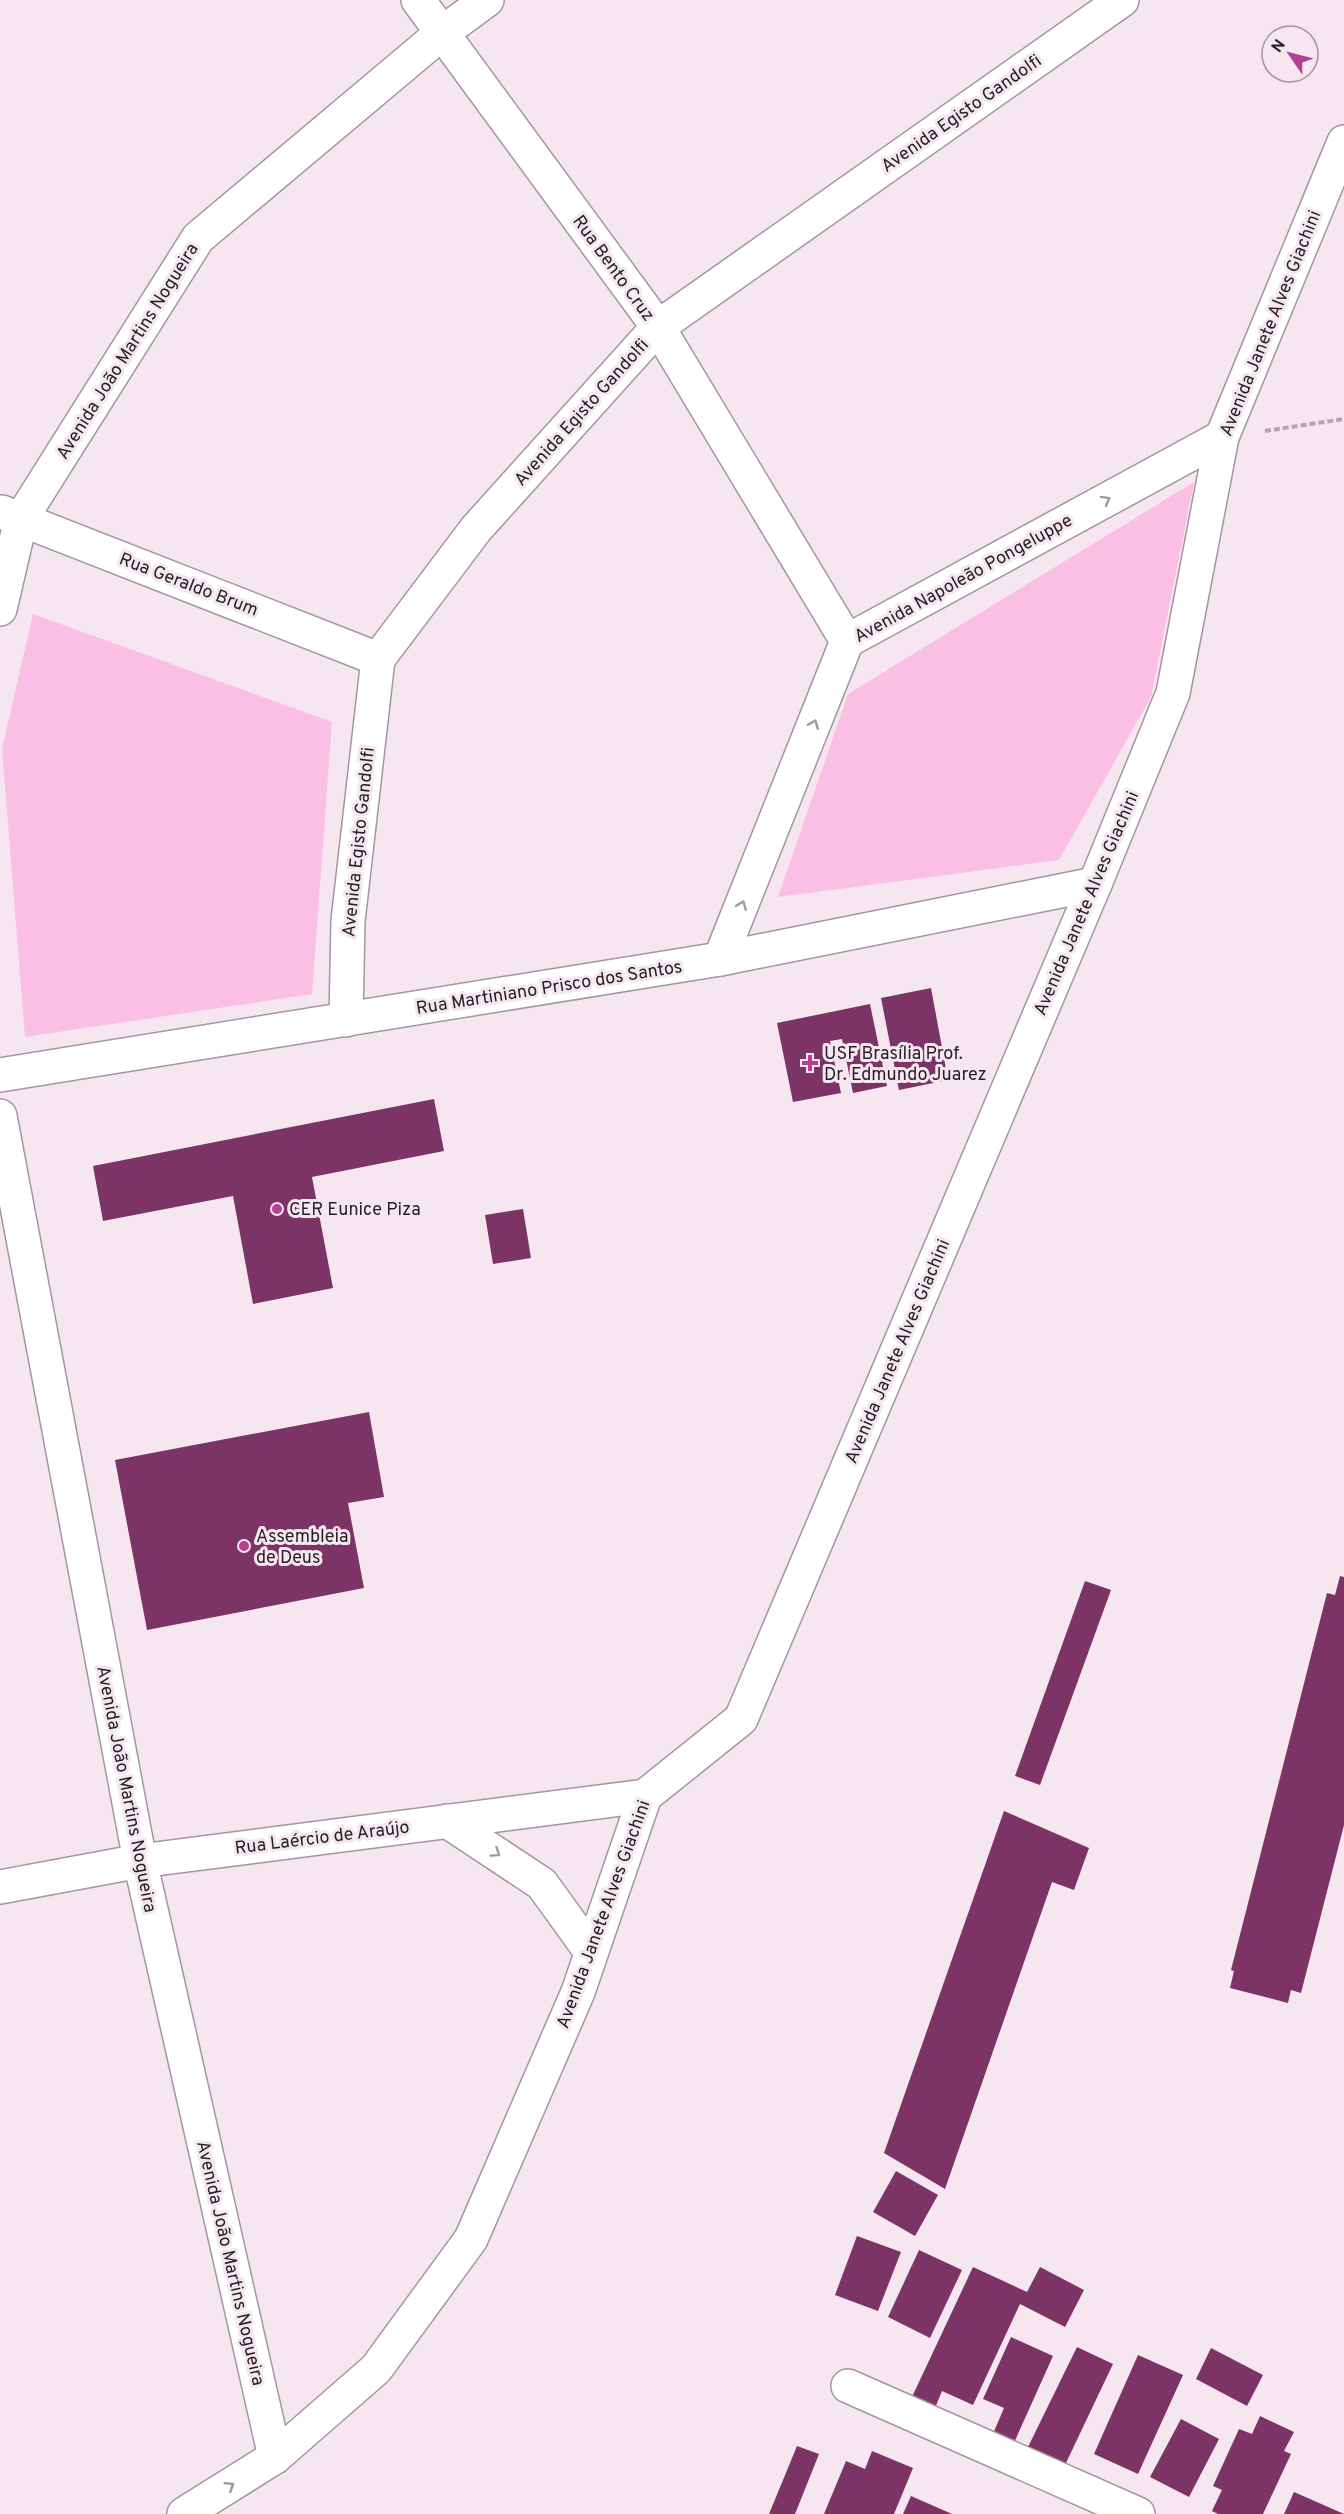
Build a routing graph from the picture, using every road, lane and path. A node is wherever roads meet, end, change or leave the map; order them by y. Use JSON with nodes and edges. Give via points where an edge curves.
{"nodes":[{"id":1,"x":418,"y":0,"type":"edge"},
{"id":2,"x":487,"y":0,"type":"edge"},
{"id":3,"x":1122,"y":0,"type":"edge"},
{"id":4,"x":442,"y":33,"type":"junction"},
{"id":5,"x":1344,"y":142,"type":"edge"},
{"id":6,"x":658,"y":327,"type":"junction"},
{"id":7,"x":1344,"y":419,"type":"edge"},
{"id":8,"x":1222,"y":437,"type":"junction"},
{"id":9,"x":10,"y":515,"type":"edge"},
{"id":10,"x":0,"y":609,"type":"edge"},
{"id":11,"x":847,"y":641,"type":"junction"},
{"id":12,"x":378,"y":659,"type":"junction"},
{"id":13,"x":1095,"y":884,"type":"junction"},
{"id":14,"x":720,"y":960,"type":"junction"},
{"id":15,"x":346,"y":1020,"type":"junction"},
{"id":16,"x":0,"y":1075,"type":"edge"},
{"id":17,"x":0,"y":1116,"type":"edge"},
{"id":18,"x":645,"y":1796,"type":"junction"},
{"id":19,"x":447,"y":1821,"type":"junction"},
{"id":20,"x":140,"y":1861,"type":"junction"},
{"id":21,"x":0,"y":1887,"type":"edge"},
{"id":22,"x":591,"y":1952,"type":"junction"},
{"id":23,"x":848,"y":2386,"type":"dead end"},
{"id":24,"x":275,"y":2457,"type":"junction"},
{"id":25,"x":184,"y":2514,"type":"edge"},
{"id":26,"x":1138,"y":2514,"type":"edge"}],
"edges":[{"from":1,"to":4,"type":"street","name":"Rua Bento Cruz"},
{"from":2,"to":4,"type":"street","name":"Avenida João Martins Nogueira"},
{"from":3,"to":6,"type":"street","name":"Avenida Egisto Gandolfi"},
{"from":4,"to":6,"type":"street","name":"Rua Bento Cruz"},
{"from":4,"to":9,"type":"street","name":"Avenida João Martins Nogueira","via":[[198,238]]},
{"from":5,"to":8,"type":"street","name":"Avenida Janete Alves Giachini"},
{"from":6,"to":11,"type":"street","name":"Rua Bento Cruz"},
{"from":6,"to":12,"type":"street","name":"Avenida Egisto Gandolfi","via":[[476,529]]},
{"from":7,"to":8,"type":"path"},
{"from":11,"to":8,"type":"street","name":"Avenida Napoleão Pongeluppe","one_way":true},
{"from":8,"to":13,"type":"street","name":"Avenida Janete Alves Giachini","via":[[1173,693]]},
{"from":9,"to":10,"type":"street","name":"Avenida João Martins Nogueira"},
{"from":9,"to":12,"type":"street","name":"Rua Geraldo Brum"},
{"from":14,"to":11,"type":"street","name":"Avenida Napoleão Pongeluppe","one_way":true},
{"from":12,"to":15,"type":"street","name":"Avenida Egisto Gandolfi","via":[[348,921]]},
{"from":13,"to":14,"type":"street","name":"Rua Martiniano Prisco dos Santos"},
{"from":13,"to":18,"type":"street","name":"Avenida Janete Alves Giachini","via":[[741,1719]]},
{"from":14,"to":15,"type":"street","name":"Rua Martiniano Prisco dos Santos"},
{"from":15,"to":16,"type":"street","name":"Rua Martiniano Prisco dos Santos"},
{"from":17,"to":20,"type":"street","name":"Avenida João Martins Nogueira"},
{"from":18,"to":19,"type":"street","name":"Rua Laércio de Araújo"},
{"from":18,"to":22,"type":"street","name":"Avenida Janete Alves Giachini"},
{"from":19,"to":20,"type":"street","name":"Rua Laércio de Araújo"},
{"from":19,"to":22,"type":"street","one_way":true,"via":[[542,1884]]},
{"from":20,"to":21,"type":"street","name":"Rua Laércio de Araújo"},
{"from":20,"to":24,"type":"street","name":"Avenida João Martins Nogueira"},
{"from":22,"to":24,"type":"street","name":"Avenida Janete Alves Giachini","via":[[578,1992],[471,2239],[376,2369]]},
{"from":23,"to":26,"type":"street"},
{"from":25,"to":24,"type":"street","name":"Avenida Janete Alves Giachini","one_way":true}]}
